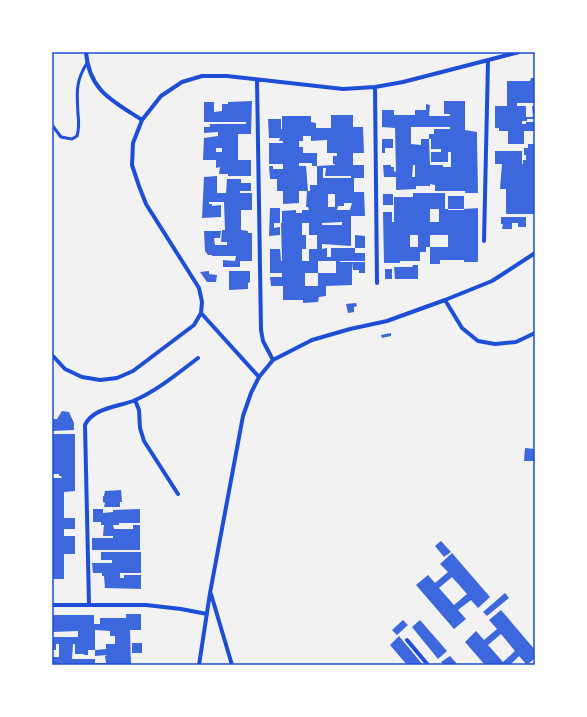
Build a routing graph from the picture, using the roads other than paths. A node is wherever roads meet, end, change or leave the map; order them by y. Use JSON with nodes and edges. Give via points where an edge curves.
{"nodes":[{"id":1,"x":86,"y":52,"type":"edge"},
{"id":2,"x":519,"y":52,"type":"edge"},
{"id":3,"x":488,"y":61,"type":"junction"},
{"id":4,"x":87,"y":63,"type":"junction"},
{"id":5,"x":258,"y":80,"type":"junction"},
{"id":6,"x":375,"y":87,"type":"junction"},
{"id":7,"x":142,"y":120,"type":"junction"},
{"id":8,"x":52,"y":125,"type":"edge"},
{"id":9,"x":484,"y":241,"type":"dead end"},
{"id":10,"x":535,"y":253,"type":"edge"},
{"id":11,"x":377,"y":283,"type":"dead end"},
{"id":12,"x":445,"y":300,"type":"junction"},
{"id":13,"x":201,"y":313,"type":"junction"},
{"id":14,"x":535,"y":333,"type":"edge"},
{"id":15,"x":52,"y":355,"type":"edge"},
{"id":16,"x":198,"y":358,"type":"dead end"},
{"id":17,"x":273,"y":360,"type":"junction"},
{"id":18,"x":259,"y":376,"type":"junction"},
{"id":19,"x":135,"y":400,"type":"junction"},
{"id":20,"x":178,"y":494,"type":"dead end"},
{"id":21,"x":210,"y":593,"type":"junction"},
{"id":22,"x":89,"y":604,"type":"junction"},
{"id":23,"x":52,"y":605,"type":"edge"},
{"id":24,"x":207,"y":614,"type":"junction"},
{"id":25,"x":407,"y":640,"type":"dead end"},
{"id":26,"x":199,"y":665,"type":"edge"},
{"id":27,"x":232,"y":665,"type":"edge"},
{"id":28,"x":428,"y":665,"type":"edge"}],
"edges":[{"from":1,"to":4,"type":"street"},
{"from":2,"to":3,"type":"street"},
{"from":3,"to":6,"type":"street"},
{"from":3,"to":9,"type":"street"},
{"from":4,"to":7,"type":"street","via":[[100,90]]},
{"from":4,"to":8,"type":"lane","via":[[77,87],[77,136],[72,139],[61,137]]},
{"from":5,"to":6,"type":"street","via":[[343,89]]},
{"from":5,"to":7,"type":"street","via":[[202,76],[182,82],[161,96]]},
{"from":5,"to":17,"type":"street","via":[[261,330]]},
{"from":6,"to":11,"type":"street"},
{"from":7,"to":13,"type":"street","via":[[133,143],[132,165],[146,204],[199,288]]},
{"from":10,"to":12,"type":"street","via":[[492,281]]},
{"from":12,"to":14,"type":"street","via":[[462,328],[478,341],[495,344],[516,342]]},
{"from":12,"to":17,"type":"street","via":[[387,321],[350,328],[312,340]]},
{"from":13,"to":15,"type":"street","via":[[188,330],[133,372],[117,378],[100,380],[82,377],[65,369]]},
{"from":13,"to":18,"type":"street"},
{"from":16,"to":19,"type":"street","via":[[162,385]]},
{"from":17,"to":18,"type":"street"},
{"from":18,"to":21,"type":"street","via":[[243,416]]},
{"from":19,"to":20,"type":"street","via":[[144,441]]},
{"from":19,"to":22,"type":"street","via":[[95,414],[85,425]]},
{"from":21,"to":24,"type":"street"},
{"from":21,"to":27,"type":"street"},
{"from":22,"to":23,"type":"street"},
{"from":22,"to":24,"type":"street","via":[[146,605]]},
{"from":24,"to":26,"type":"street"},
{"from":25,"to":28,"type":"street"}]}
